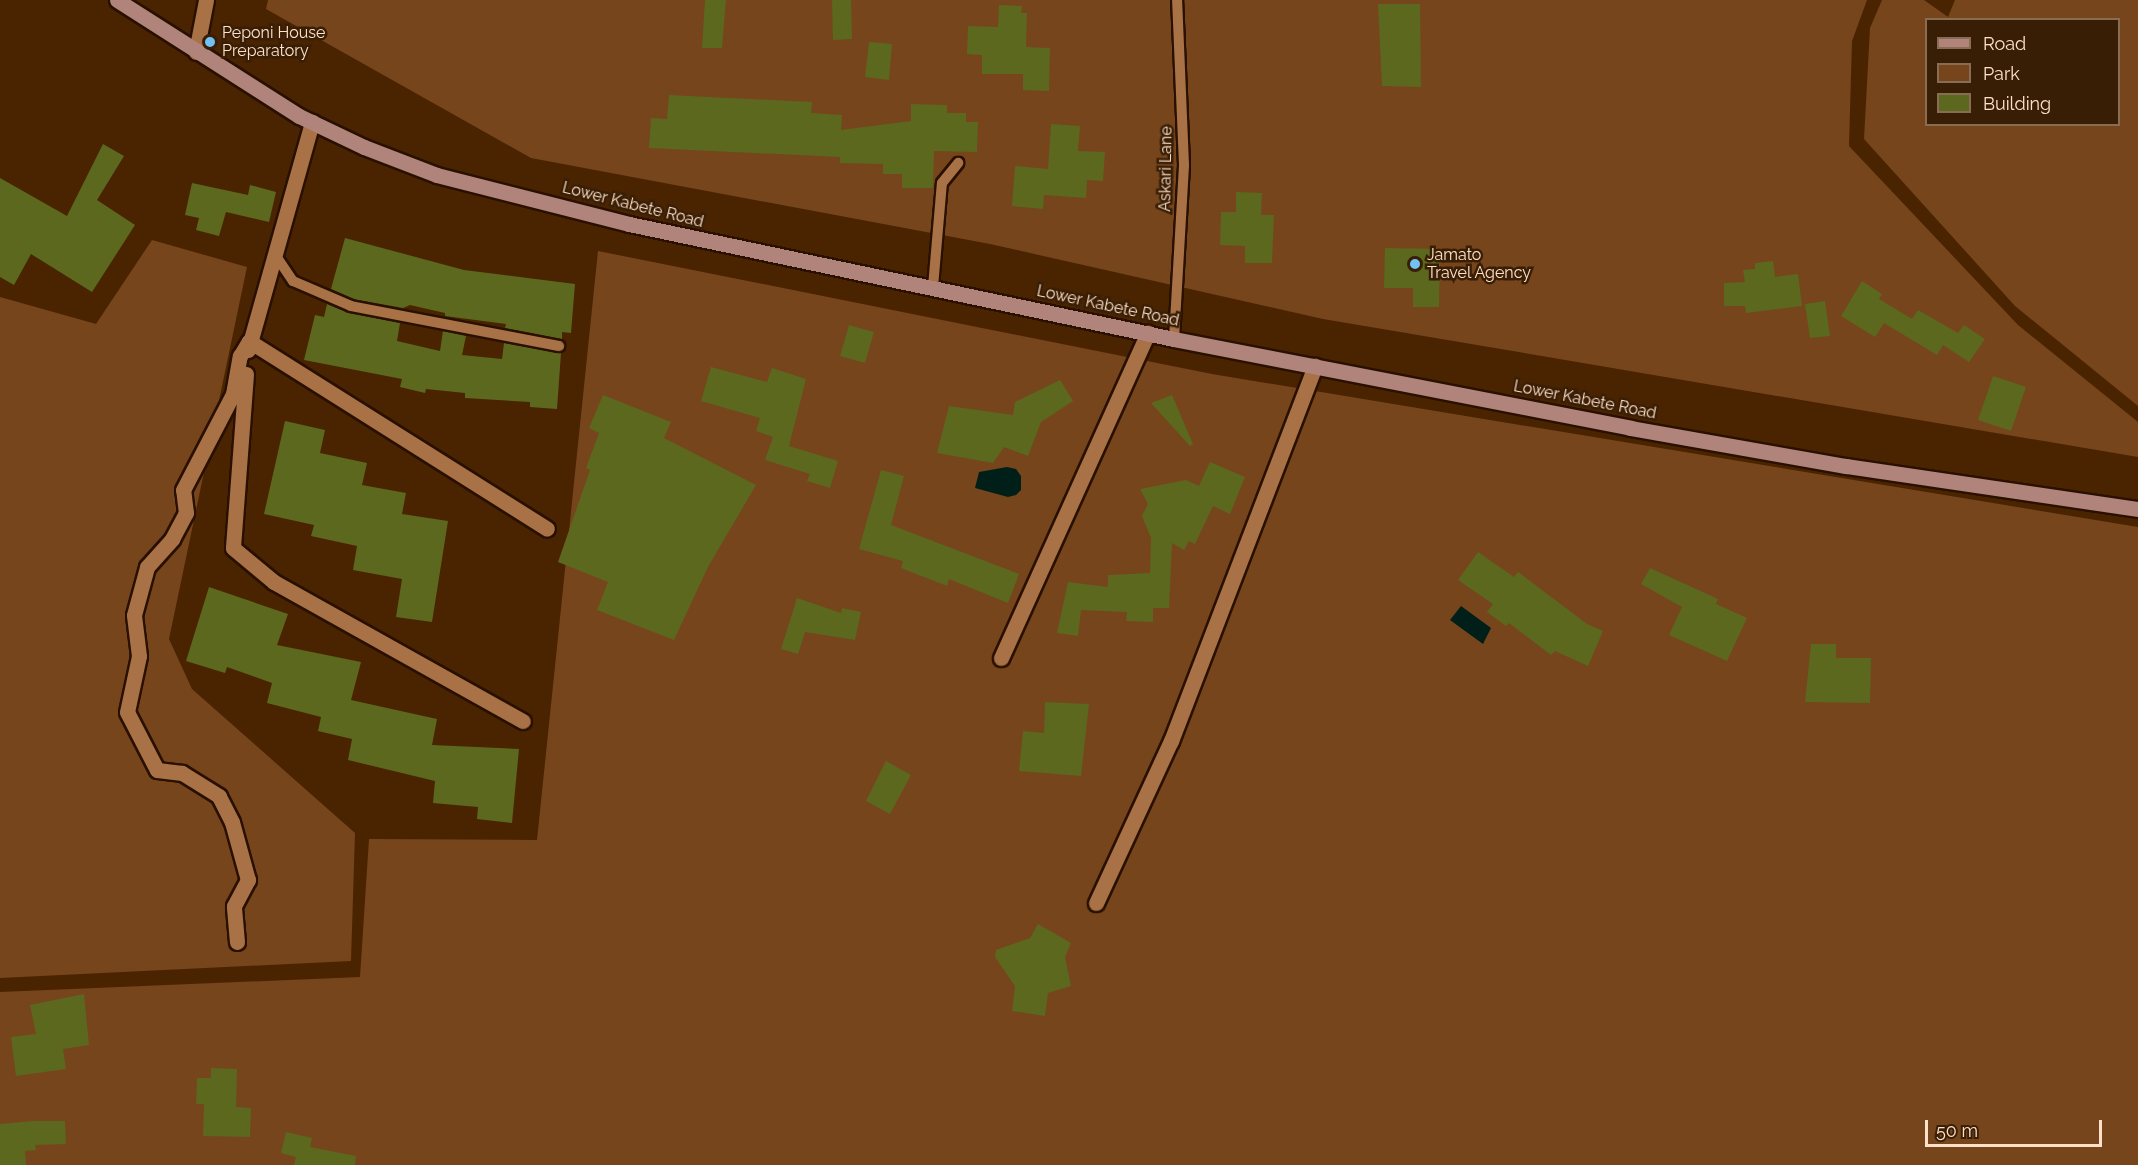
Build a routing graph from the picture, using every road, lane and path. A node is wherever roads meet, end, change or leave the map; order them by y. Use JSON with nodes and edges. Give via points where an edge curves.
{"nodes":[{"id":1,"x":117,"y":0,"type":"edge"},
{"id":2,"x":206,"y":0,"type":"edge"},
{"id":3,"x":1176,"y":0,"type":"edge"},
{"id":4,"x":196,"y":52,"type":"junction"},
{"id":5,"x":312,"y":122,"type":"junction"},
{"id":6,"x":958,"y":163,"type":"dead end"},
{"id":7,"x":274,"y":253,"type":"junction"},
{"id":8,"x":933,"y":287,"type":"junction"},
{"id":9,"x":1148,"y":333,"type":"junction"},
{"id":10,"x":1174,"y":339,"type":"junction"},
{"id":11,"x":249,"y":341,"type":"junction"},
{"id":12,"x":559,"y":346,"type":"dead end"},
{"id":13,"x":1316,"y":366,"type":"junction"},
{"id":14,"x":2138,"y":509,"type":"edge"},
{"id":15,"x":547,"y":529,"type":"dead end"},
{"id":16,"x":1001,"y":658,"type":"dead end"},
{"id":17,"x":523,"y":721,"type":"dead end"},
{"id":18,"x":1096,"y":903,"type":"dead end"},
{"id":19,"x":237,"y":942,"type":"dead end"}],
"edges":[{"from":1,"to":4,"type":"main road","name":"Lower Kabete Road"},
{"from":2,"to":4,"type":"street"},
{"from":3,"to":10,"type":"lane","name":"Askari Lane","via":[[1184,165]]},
{"from":4,"to":5,"type":"main road","name":"Lower Kabete Road"},
{"from":5,"to":7,"type":"street"},
{"from":5,"to":8,"type":"main road","name":"Lower Kabete Road","via":[[437,175],[673,234]]},
{"from":6,"to":8,"type":"lane","via":[[942,183]]},
{"from":7,"to":11,"type":"street"},
{"from":7,"to":12,"type":"lane","via":[[293,281],[351,306]]},
{"from":8,"to":9,"type":"main road","name":"Lower Kabete Road"},
{"from":9,"to":10,"type":"main road","name":"Lower Kabete Road"},
{"from":9,"to":16,"type":"street"},
{"from":10,"to":13,"type":"main road","name":"Lower Kabete Road"},
{"from":11,"to":15,"type":"street"},
{"from":11,"to":17,"type":"street","via":[[232,548],[274,582]]},
{"from":11,"to":19,"type":"street","via":[[240,356],[232,394],[183,490],[186,513],[172,539],[147,567],[134,615],[139,656],[127,712],[158,770],[182,772],[219,796],[232,822],[248,880],[234,906]]},
{"from":13,"to":14,"type":"main road","name":"Lower Kabete Road","via":[[1823,462]]},
{"from":13,"to":18,"type":"street","via":[[1171,741]]}]}
